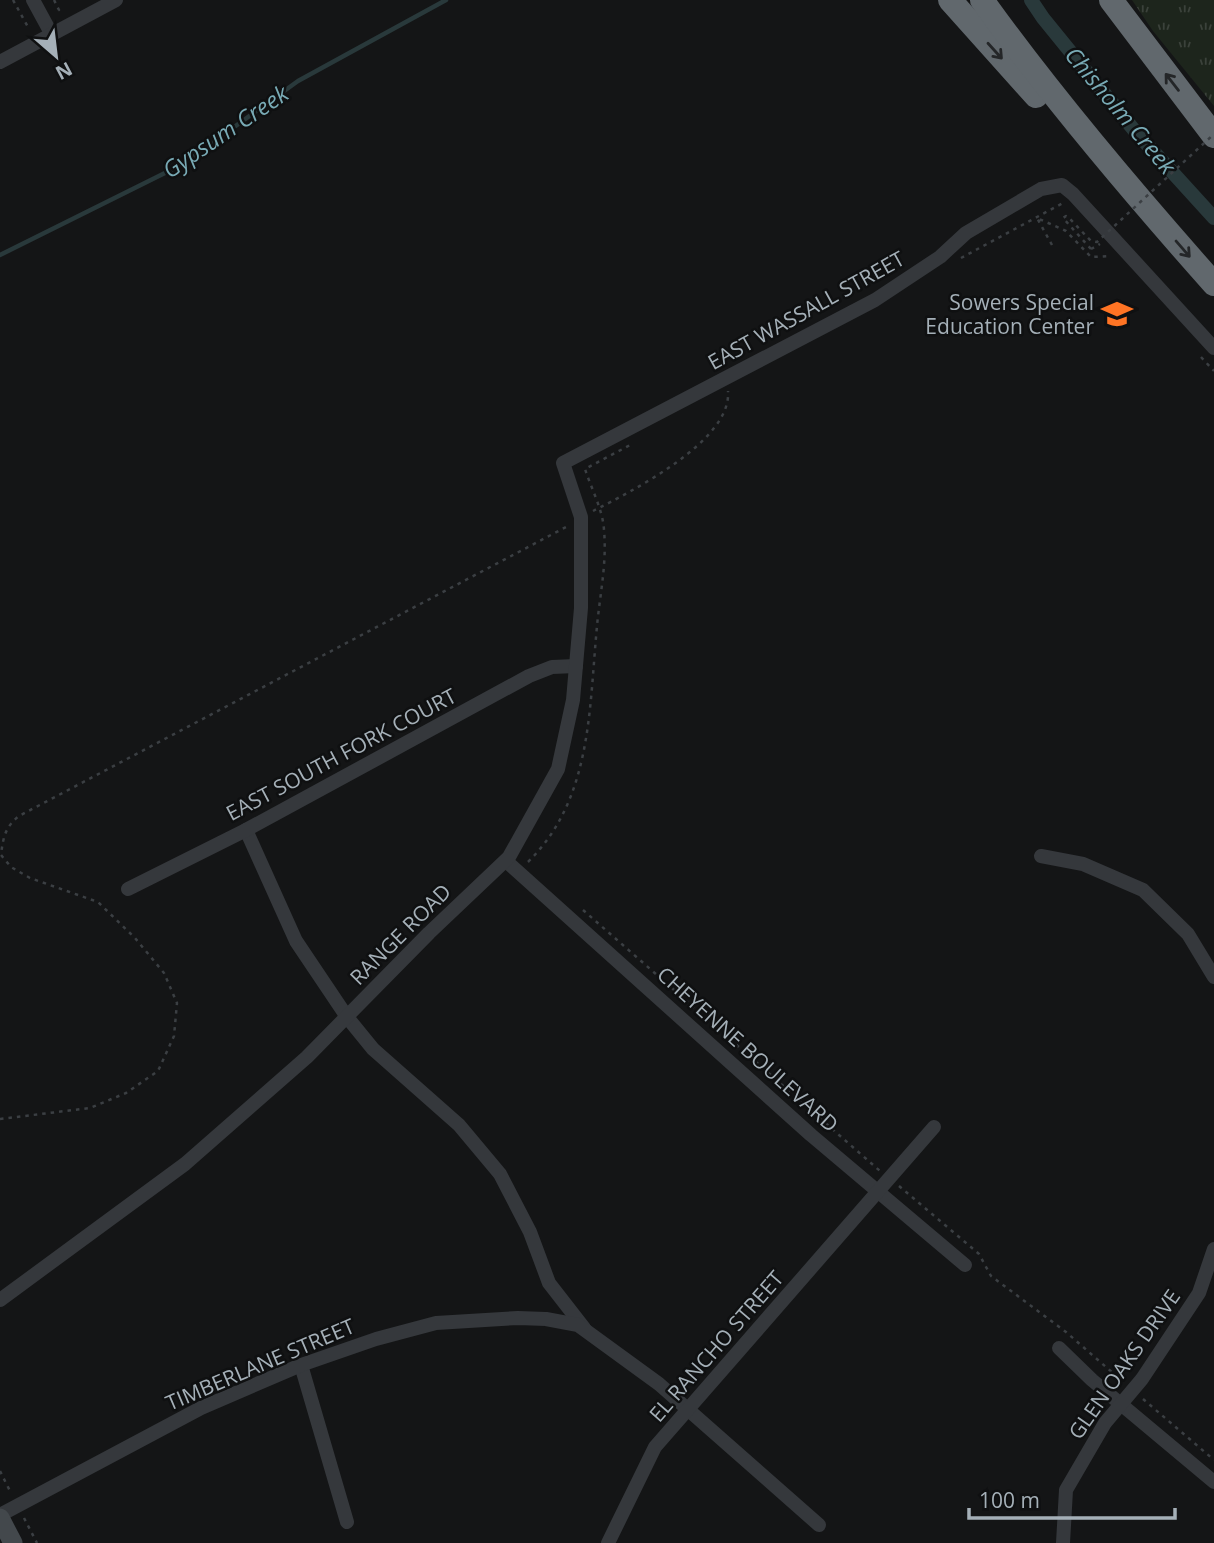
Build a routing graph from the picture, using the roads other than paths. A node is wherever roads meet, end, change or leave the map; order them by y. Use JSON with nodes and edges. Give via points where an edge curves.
{"nodes":[{"id":1,"x":33,"y":0,"type":"edge"},
{"id":2,"x":116,"y":0,"type":"edge"},
{"id":3,"x":950,"y":0,"type":"edge"},
{"id":4,"x":982,"y":0,"type":"edge"},
{"id":5,"x":1111,"y":0,"type":"edge"},
{"id":6,"x":52,"y":34,"type":"junction"},
{"id":7,"x":0,"y":62,"type":"edge"},
{"id":8,"x":1214,"y":135,"type":"edge"},
{"id":9,"x":1151,"y":214,"type":"junction"},
{"id":10,"x":1214,"y":284,"type":"edge"},
{"id":11,"x":1214,"y":348,"type":"edge"},
{"id":12,"x":563,"y":463,"type":"joint"},
{"id":13,"x":576,"y":666,"type":"junction"},
{"id":14,"x":246,"y":830,"type":"junction"},
{"id":15,"x":1041,"y":856,"type":"dead end"},
{"id":16,"x":506,"y":861,"type":"junction"},
{"id":17,"x":128,"y":889,"type":"dead end"},
{"id":18,"x":1214,"y":976,"type":"edge"},
{"id":19,"x":346,"y":1017,"type":"junction"},
{"id":20,"x":934,"y":1127,"type":"dead end"},
{"id":21,"x":878,"y":1192,"type":"junction"},
{"id":22,"x":1214,"y":1250,"type":"edge"},
{"id":23,"x":965,"y":1265,"type":"dead end"},
{"id":24,"x":0,"y":1300,"type":"edge"},
{"id":25,"x":587,"y":1332,"type":"junction"},
{"id":26,"x":1059,"y":1348,"type":"dead end"},
{"id":27,"x":301,"y":1365,"type":"junction"},
{"id":28,"x":1121,"y":1404,"type":"junction"},
{"id":29,"x":688,"y":1410,"type":"junction"},
{"id":30,"x":1214,"y":1482,"type":"edge"},
{"id":31,"x":0,"y":1517,"type":"edge"},
{"id":32,"x":347,"y":1522,"type":"dead end"},
{"id":33,"x":819,"y":1525,"type":"dead end"},
{"id":34,"x":13,"y":1543,"type":"edge"},
{"id":35,"x":608,"y":1543,"type":"edge"},
{"id":36,"x":1063,"y":1543,"type":"edge"}],
"edges":[{"from":1,"to":6,"type":"street"},
{"from":2,"to":6,"type":"street"},
{"from":3,"to":9,"type":"highway","one_way":true,"via":[[1103,169]]},
{"from":4,"to":9,"type":"highway"},
{"from":8,"to":5,"type":"highway","one_way":true},
{"from":6,"to":7,"type":"street"},
{"from":9,"to":10,"type":"highway","one_way":true},
{"from":11,"to":12,"type":"street","name":"EAST WASSALL STREET","via":[[1073,194],[1062,185],[1041,188],[966,233],[940,257],[875,300],[728,387]]},
{"from":12,"to":13,"type":"street","name":"RANGE ROAD","via":[[581,517]]},
{"from":13,"to":14,"type":"street","name":"EAST SOUTH FORK COURT","via":[[552,667],[529,677]]},
{"from":13,"to":16,"type":"street","name":"RANGE ROAD","via":[[558,769]]},
{"from":14,"to":17,"type":"street","name":"EAST SOUTH FORK COURT"},
{"from":14,"to":19,"type":"street","via":[[296,941]]},
{"from":15,"to":18,"type":"street","via":[[1083,864],[1143,890],[1188,934]]},
{"from":16,"to":19,"type":"street","name":"RANGE ROAD"},
{"from":16,"to":21,"type":"street","name":"CHEYENNE BOULEVARD"},
{"from":19,"to":24,"type":"street","name":"RANGE ROAD","via":[[186,1164]]},
{"from":19,"to":25,"type":"street","via":[[373,1049],[459,1125],[500,1174],[530,1232],[549,1283]]},
{"from":20,"to":21,"type":"street","name":"EL RANCHO STREET"},
{"from":21,"to":23,"type":"street","name":"CHEYENNE BOULEVARD"},
{"from":21,"to":29,"type":"street","name":"EL RANCHO STREET"},
{"from":22,"to":28,"type":"street","name":"GLEN OAKS DRIVE","via":[[1199,1293]]},
{"from":25,"to":27,"type":"street","name":"TIMBERLANE STREET","via":[[578,1325],[546,1319],[436,1323]]},
{"from":25,"to":29,"type":"street","name":"TIMBERLANE STREET"},
{"from":26,"to":28,"type":"street"},
{"from":27,"to":31,"type":"street","name":"TIMBERLANE STREET","via":[[201,1408]]},
{"from":27,"to":32,"type":"street"},
{"from":28,"to":30,"type":"street"},
{"from":28,"to":36,"type":"street","name":"GLEN OAKS DRIVE","via":[[1066,1490]]},
{"from":29,"to":33,"type":"street","name":"TIMBERLANE STREET"},
{"from":29,"to":35,"type":"street","name":"EL RANCHO STREET","via":[[655,1447]]},
{"from":31,"to":34,"type":"main road"}]}
